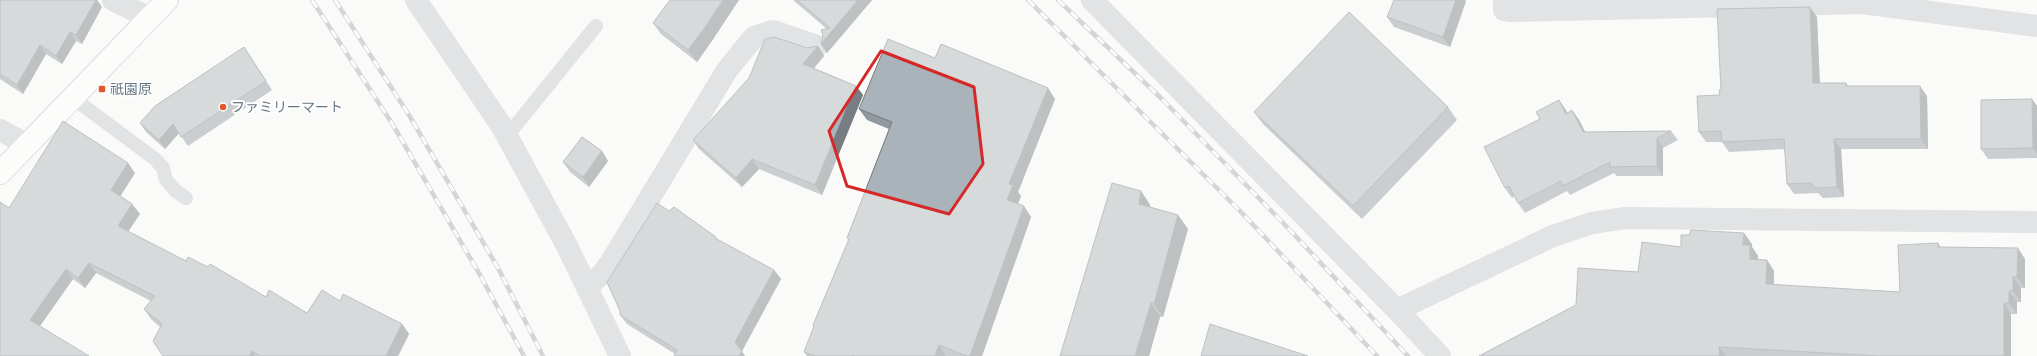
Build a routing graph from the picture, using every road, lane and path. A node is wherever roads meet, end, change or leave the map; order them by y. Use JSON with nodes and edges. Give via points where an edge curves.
{"nodes":[{"id":1,"x":113,"y":0,"type":"edge"},
{"id":2,"x":167,"y":0,"type":"edge"},
{"id":3,"x":416,"y":0,"type":"edge"},
{"id":4,"x":1504,"y":0,"type":"edge"},
{"id":5,"x":1100,"y":3,"type":"edge"},
{"id":6,"x":150,"y":18,"type":"junction"},
{"id":7,"x":596,"y":26,"type":"dead end"},
{"id":8,"x":2037,"y":26,"type":"edge"},
{"id":9,"x":817,"y":46,"type":"edge"},
{"id":10,"x":73,"y":98,"type":"junction"},
{"id":11,"x":0,"y":130,"type":"edge"},
{"id":12,"x":507,"y":136,"type":"junction"},
{"id":13,"x":28,"y":145,"type":"junction"},
{"id":14,"x":0,"y":173,"type":"edge"},
{"id":15,"x":186,"y":198,"type":"dead end"},
{"id":16,"x":2037,"y":222,"type":"edge"},
{"id":17,"x":587,"y":286,"type":"junction"},
{"id":18,"x":1397,"y":310,"type":"junction"},
{"id":19,"x":620,"y":356,"type":"edge"},
{"id":20,"x":1440,"y":356,"type":"edge"}],
"edges":[{"from":1,"to":6,"type":"street"},
{"from":2,"to":6,"type":"street"},
{"from":3,"to":12,"type":"street"},
{"from":4,"to":8,"type":"street","via":[[1504,10],[1512,11],[1862,3]]},
{"from":5,"to":18,"type":"street"},
{"from":6,"to":10,"type":"street"},
{"from":7,"to":12,"type":"lane"},
{"from":9,"to":17,"type":"street","via":[[773,31],[754,37],[727,70],[611,262],[602,274]]},
{"from":10,"to":13,"type":"street"},
{"from":10,"to":15,"type":"lane","via":[[155,159],[163,168],[166,180]]},
{"from":11,"to":13,"type":"street"},
{"from":12,"to":17,"type":"street"},
{"from":13,"to":14,"type":"street"},
{"from":16,"to":18,"type":"street","via":[[1625,218],[1592,223],[1553,236]]},
{"from":17,"to":19,"type":"street"},
{"from":18,"to":20,"type":"street"}]}
